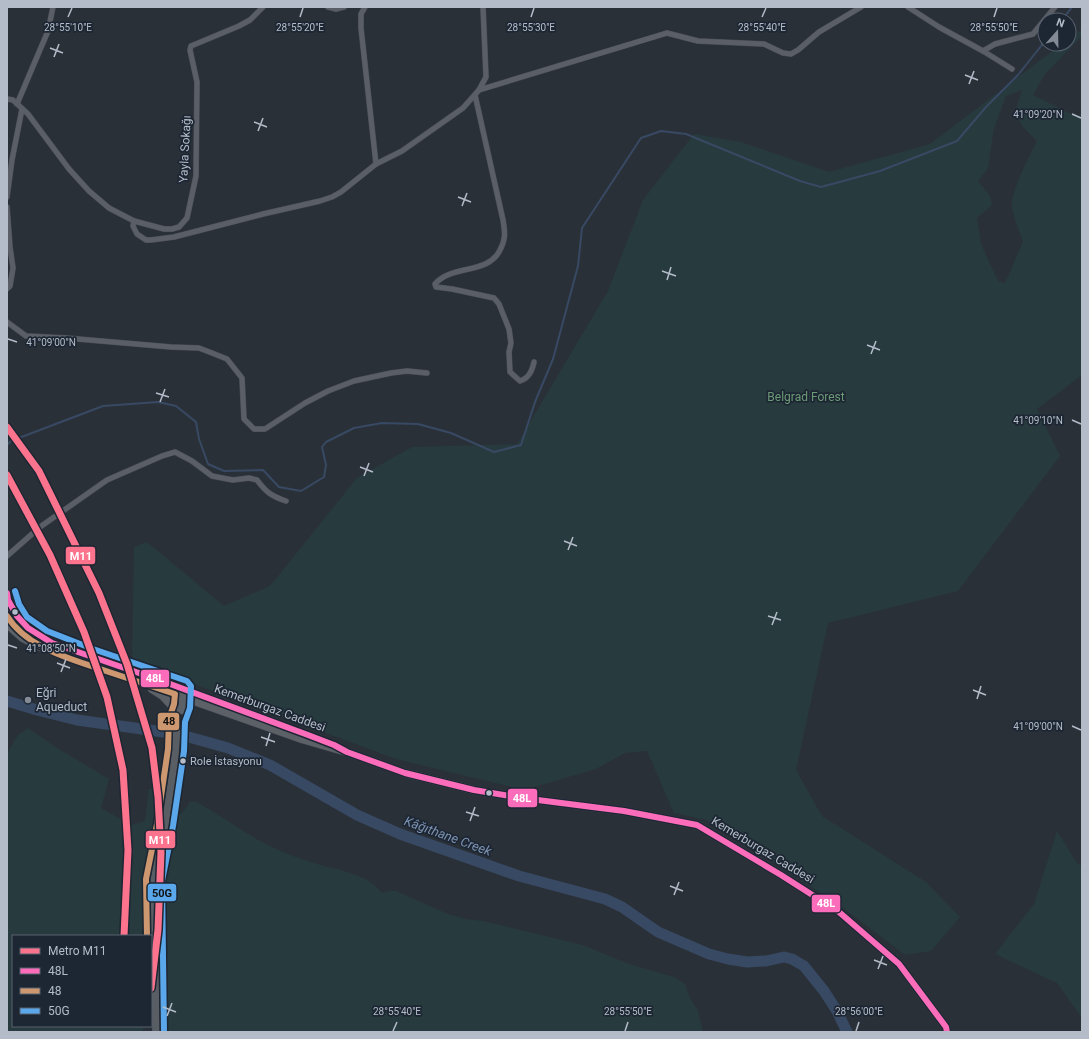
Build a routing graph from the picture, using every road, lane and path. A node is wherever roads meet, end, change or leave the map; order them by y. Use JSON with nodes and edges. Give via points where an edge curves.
{"nodes":[{"id":1,"x":53,"y":7,"type":"edge"},
{"id":2,"x":263,"y":7,"type":"edge"},
{"id":3,"x":328,"y":7,"type":"edge"},
{"id":4,"x":344,"y":7,"type":"edge"},
{"id":5,"x":365,"y":7,"type":"edge"},
{"id":6,"x":483,"y":7,"type":"edge"},
{"id":7,"x":861,"y":7,"type":"edge"},
{"id":8,"x":908,"y":7,"type":"edge"},
{"id":9,"x":1055,"y":7,"type":"edge"},
{"id":10,"x":983,"y":51,"type":"junction"},
{"id":11,"x":1012,"y":69,"type":"dead end"},
{"id":12,"x":479,"y":90,"type":"junction"},
{"id":13,"x":475,"y":95,"type":"junction"},
{"id":14,"x":7,"y":99,"type":"edge"},
{"id":15,"x":17,"y":104,"type":"junction"},
{"id":16,"x":22,"y":109,"type":"junction"},
{"id":17,"x":376,"y":164,"type":"junction"},
{"id":18,"x":7,"y":197,"type":"edge"},
{"id":19,"x":7,"y":207,"type":"edge"},
{"id":20,"x":134,"y":221,"type":"junction"},
{"id":21,"x":7,"y":289,"type":"edge"},
{"id":22,"x":7,"y":322,"type":"edge"},
{"id":23,"x":534,"y":362,"type":"dead end"},
{"id":24,"x":427,"y":373,"type":"dead end"},
{"id":25,"x":286,"y":501,"type":"dead end"},
{"id":26,"x":7,"y":556,"type":"edge"},
{"id":27,"x":8,"y":597,"type":"edge"},
{"id":28,"x":7,"y":624,"type":"edge"},
{"id":29,"x":143,"y":683,"type":"junction"},
{"id":30,"x":182,"y":694,"type":"junction"},
{"id":31,"x":200,"y":703,"type":"junction"},
{"id":32,"x":178,"y":710,"type":"junction"},
{"id":33,"x":347,"y":752,"type":"junction"},
{"id":34,"x":156,"y":1032,"type":"edge"},
{"id":35,"x":947,"y":1032,"type":"edge"}],
"edges":[{"from":1,"to":15,"type":"street","via":[[48,31]]},
{"from":2,"to":20,"type":"street","name":"Yayla Sokağı","via":[[240,26],[191,46],[197,82],[196,176],[187,218],[179,227],[172,229]]},
{"from":3,"to":4,"type":"street"},
{"from":5,"to":17,"type":"street","via":[[360,14]]},
{"from":6,"to":12,"type":"street","via":[[486,77]]},
{"from":7,"to":12,"type":"street","via":[[819,32],[791,54],[764,44],[698,41],[667,33]]},
{"from":8,"to":10,"type":"street"},
{"from":9,"to":10,"type":"street","via":[[1033,34],[995,44]]},
{"from":10,"to":11,"type":"street"},
{"from":12,"to":13,"type":"street"},
{"from":13,"to":17,"type":"street","via":[[463,108],[402,151]]},
{"from":13,"to":23,"type":"street","via":[[506,233],[499,253],[493,260],[480,267],[445,276],[435,284],[436,287],[494,298],[509,329],[510,372],[520,381],[526,379],[532,371]]},
{"from":14,"to":15,"type":"street","name":"Yayla Sokağı"},
{"from":15,"to":16,"type":"street","name":"Yayla Sokağı"},
{"from":16,"to":18,"type":"street"},
{"from":16,"to":20,"type":"street","name":"Yayla Sokağı","via":[[89,191],[109,208]]},
{"from":17,"to":20,"type":"street","via":[[341,192],[320,201],[174,237],[146,240],[137,234],[133,226]]},
{"from":19,"to":21,"type":"street","via":[[13,268],[10,286]]},
{"from":22,"to":24,"type":"street","via":[[26,336],[199,348],[212,353],[226,360],[242,378],[244,419],[254,429],[265,429],[306,402],[354,381],[396,372]]},
{"from":25,"to":26,"type":"street","via":[[272,496],[257,480],[233,480],[212,476],[175,452],[107,480],[40,527]]},
{"from":27,"to":30,"type":"main road","via":[[17,616],[28,628],[52,643]]},
{"from":28,"to":29,"type":"main road","via":[[23,638],[43,648]]},
{"from":29,"to":30,"type":"main road"},
{"from":29,"to":32,"type":"main road"},
{"from":30,"to":31,"type":"main road","name":"Kemerburgaz Caddesi"},
{"from":30,"to":32,"type":"main road","via":[[176,701]]},
{"from":30,"to":33,"type":"main road","name":"Kemerburgaz Caddesi","via":[[308,735]]},
{"from":31,"to":32,"type":"main road"},
{"from":31,"to":33,"type":"main road","name":"Kemerburgaz Caddesi"},
{"from":32,"to":34,"type":"main road","via":[[176,750],[154,880]]},
{"from":33,"to":35,"type":"main road","name":"Kemerburgaz Caddesi","via":[[405,773],[474,790],[624,811],[697,825],[839,912],[899,964],[946,1026]]}]}
